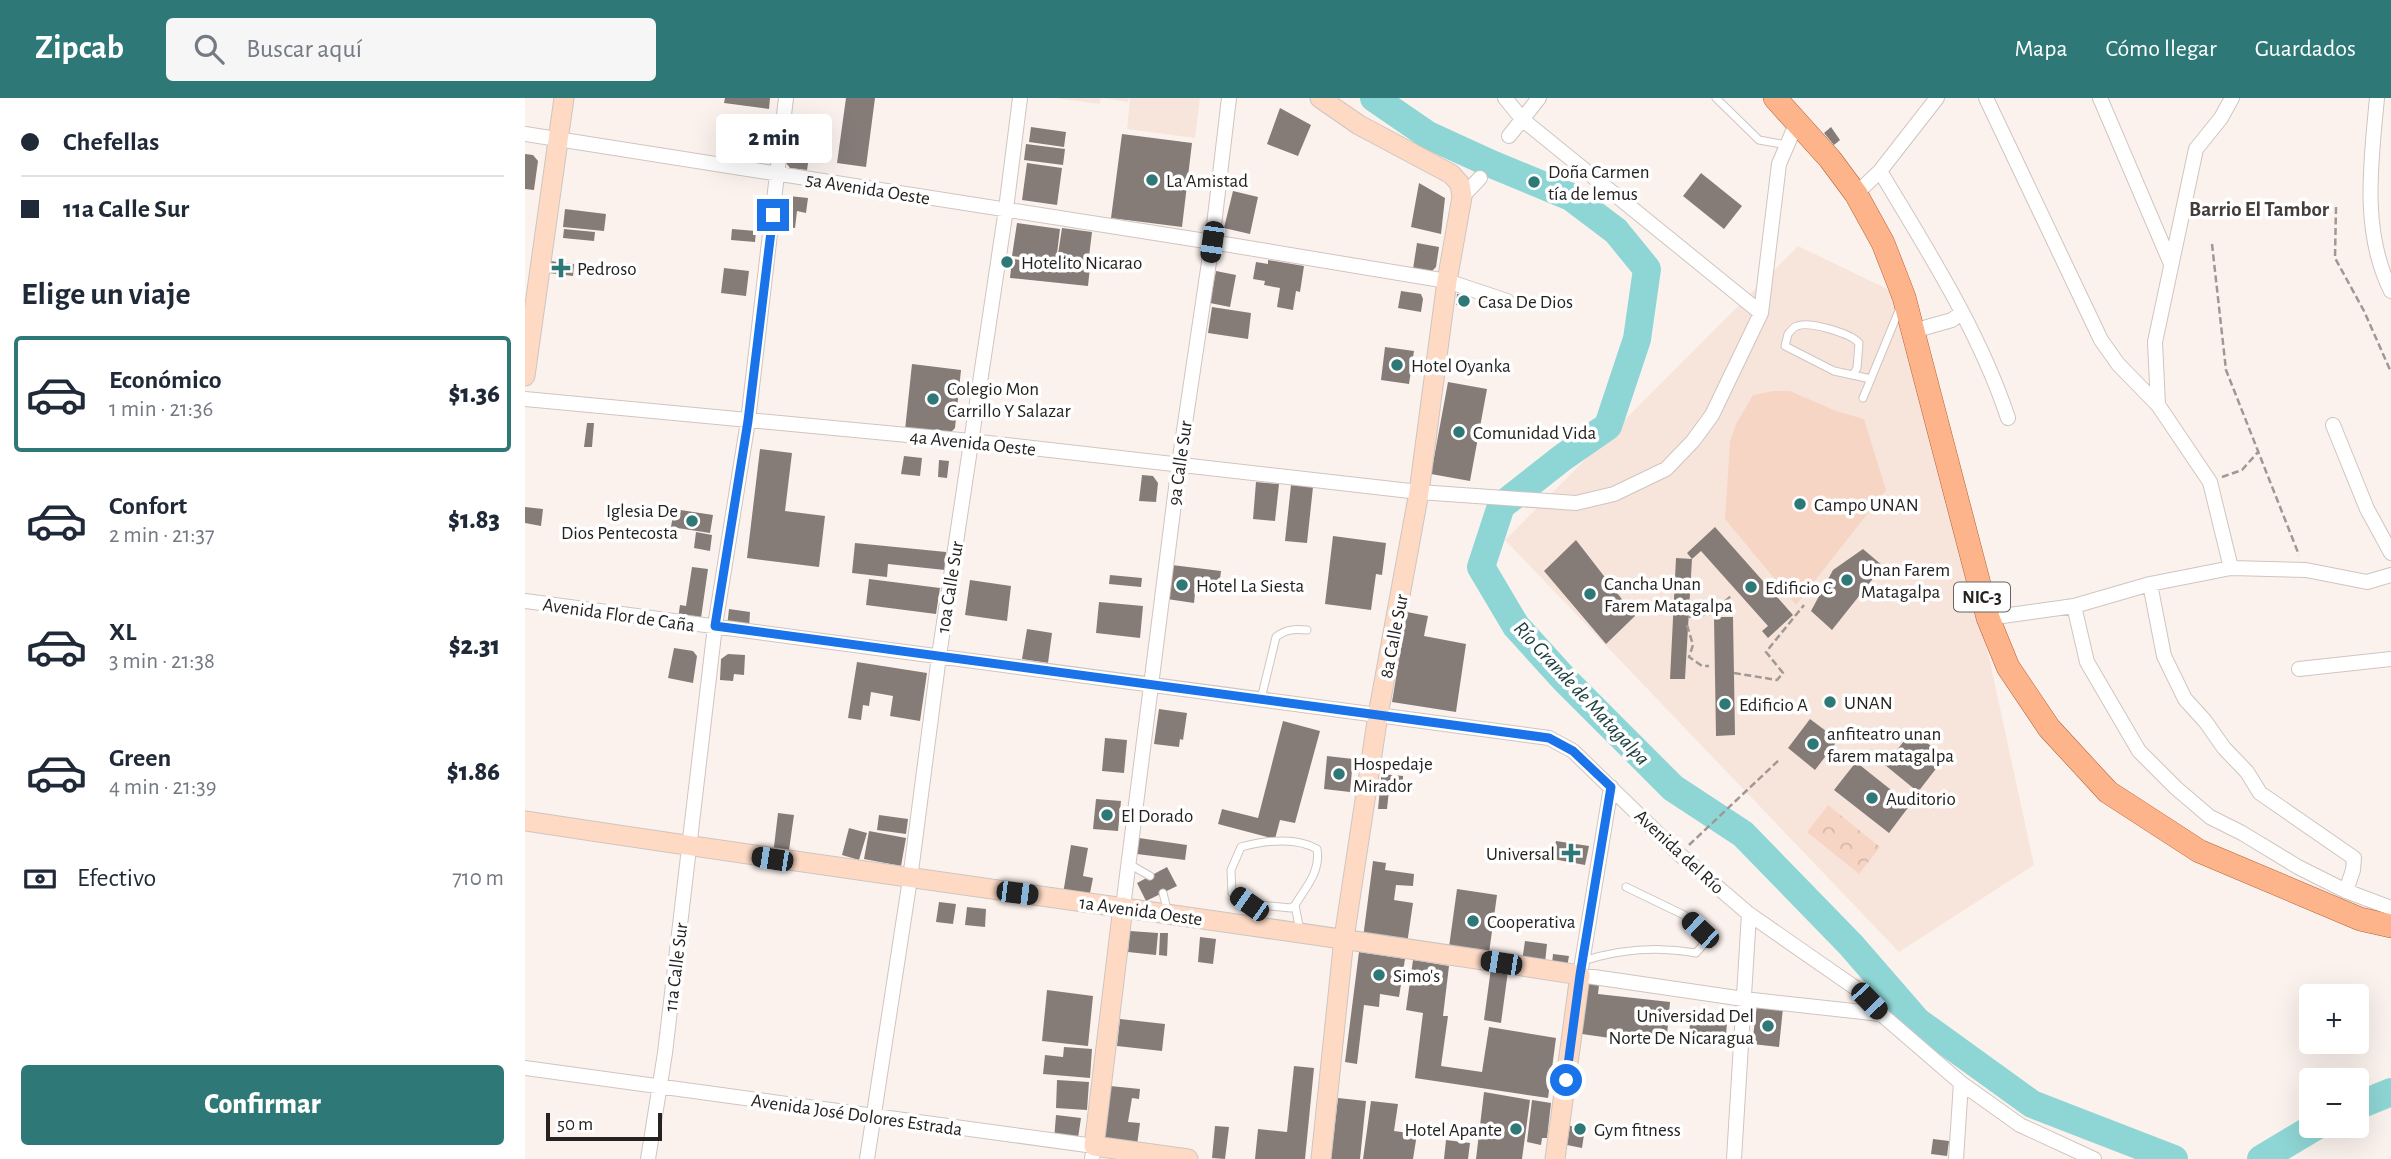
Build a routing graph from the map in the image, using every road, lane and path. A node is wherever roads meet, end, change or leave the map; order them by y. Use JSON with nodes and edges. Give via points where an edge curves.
{"nodes":[{"id":1,"x":564,"y":98,"type":"edge"},
{"id":2,"x":786,"y":98,"type":"edge"},
{"id":3,"x":1020,"y":98,"type":"edge"},
{"id":4,"x":1229,"y":98,"type":"edge"},
{"id":5,"x":1320,"y":98,"type":"edge"},
{"id":6,"x":1505,"y":98,"type":"edge"},
{"id":7,"x":1539,"y":98,"type":"edge"},
{"id":8,"x":1716,"y":98,"type":"edge"},
{"id":9,"x":1775,"y":98,"type":"edge"},
{"id":10,"x":1937,"y":98,"type":"edge"},
{"id":11,"x":1986,"y":98,"type":"edge"},
{"id":12,"x":2100,"y":98,"type":"edge"},
{"id":13,"x":2377,"y":98,"type":"edge"},
{"id":14,"x":2228,"y":99,"type":"edge"},
{"id":15,"x":1523,"y":120,"type":"junction"},
{"id":16,"x":1797,"y":122,"type":"junction"},
{"id":17,"x":525,"y":134,"type":"edge"},
{"id":18,"x":1509,"y":136,"type":"dead end"},
{"id":19,"x":559,"y":139,"type":"junction"},
{"id":20,"x":1787,"y":145,"type":"junction"},
{"id":21,"x":1880,"y":171,"type":"junction"},
{"id":22,"x":778,"y":174,"type":"junction"},
{"id":23,"x":1480,"y":178,"type":"dead end"},
{"id":24,"x":1856,"y":194,"type":"junction"},
{"id":25,"x":1462,"y":197,"type":"junction"},
{"id":26,"x":2336,"y":207,"type":"dead end"},
{"id":27,"x":1006,"y":209,"type":"junction"},
{"id":28,"x":1212,"y":242,"type":"junction"},
{"id":29,"x":2212,"y":244,"type":"dead end"},
{"id":30,"x":2171,"y":264,"type":"junction"},
{"id":31,"x":1447,"y":281,"type":"junction"},
{"id":32,"x":2391,"y":290,"type":"edge"},
{"id":33,"x":1904,"y":297,"type":"junction"},
{"id":34,"x":1507,"y":301,"type":"dead end"},
{"id":35,"x":1761,"y":313,"type":"junction"},
{"id":36,"x":1961,"y":313,"type":"junction"},
{"id":37,"x":1913,"y":331,"type":"junction"},
{"id":38,"x":2391,"y":372,"type":"edge"},
{"id":39,"x":1853,"y":375,"type":"junction"},
{"id":40,"x":525,"y":376,"type":"edge"},
{"id":41,"x":1871,"y":379,"type":"junction"},
{"id":42,"x":525,"y":398,"type":"edge"},
{"id":43,"x":1863,"y":398,"type":"dead end"},
{"id":44,"x":2158,"y":405,"type":"junction"},
{"id":45,"x":2008,"y":418,"type":"dead end"},
{"id":46,"x":748,"y":421,"type":"junction"},
{"id":47,"x":2333,"y":425,"type":"dead end"},
{"id":48,"x":971,"y":441,"type":"junction"},
{"id":49,"x":2258,"y":452,"type":"junction"},
{"id":50,"x":1179,"y":464,"type":"junction"},
{"id":51,"x":2210,"y":482,"type":"junction"},
{"id":52,"x":1419,"y":492,"type":"junction"},
{"id":53,"x":2391,"y":553,"type":"edge"},
{"id":54,"x":2231,"y":568,"type":"junction"},
{"id":55,"x":2305,"y":570,"type":"junction"},
{"id":56,"x":2391,"y":575,"type":"edge"},
{"id":57,"x":2150,"y":584,"type":"junction"},
{"id":58,"x":1732,"y":595,"type":"dead end"},
{"id":59,"x":525,"y":601,"type":"edge"},
{"id":60,"x":1804,"y":605,"type":"dead end"},
{"id":61,"x":2074,"y":606,"type":"junction"},
{"id":62,"x":1688,"y":617,"type":"dead end"},
{"id":63,"x":1988,"y":618,"type":"junction"},
{"id":64,"x":1687,"y":625,"type":"dead end"},
{"id":65,"x":715,"y":626,"type":"junction"},
{"id":66,"x":1307,"y":629,"type":"dead end"},
{"id":67,"x":939,"y":656,"type":"junction"},
{"id":68,"x":2391,"y":659,"type":"edge"},
{"id":69,"x":1709,"y":666,"type":"dead end"},
{"id":70,"x":2299,"y":670,"type":"dead end"},
{"id":71,"x":1734,"y":673,"type":"dead end"},
{"id":72,"x":1150,"y":685,"type":"junction"},
{"id":73,"x":1261,"y":699,"type":"junction"},
{"id":74,"x":1378,"y":715,"type":"junction"},
{"id":75,"x":1779,"y":760,"type":"dead end"},
{"id":76,"x":1611,"y":787,"type":"junction"},
{"id":77,"x":525,"y":821,"type":"edge"},
{"id":78,"x":690,"y":846,"type":"junction"},
{"id":79,"x":1679,"y":854,"type":"junction"},
{"id":80,"x":1128,"y":864,"type":"junction"},
{"id":81,"x":1150,"y":876,"type":"dead end"},
{"id":82,"x":910,"y":879,"type":"junction"},
{"id":83,"x":1626,"y":887,"type":"dead end"},
{"id":84,"x":2346,"y":891,"type":"junction"},
{"id":85,"x":1163,"y":893,"type":"dead end"},
{"id":86,"x":1295,"y":905,"type":"junction"},
{"id":87,"x":1123,"y":907,"type":"junction"},
{"id":88,"x":2391,"y":908,"type":"edge"},
{"id":89,"x":1168,"y":913,"type":"junction"},
{"id":90,"x":1749,"y":914,"type":"junction"},
{"id":91,"x":2391,"y":926,"type":"edge"},
{"id":92,"x":1300,"y":932,"type":"junction"},
{"id":93,"x":1344,"y":938,"type":"junction"},
{"id":94,"x":1581,"y":968,"type":"junction"},
{"id":95,"x":1744,"y":999,"type":"junction"},
{"id":96,"x":1881,"y":1014,"type":"junction"},
{"id":97,"x":525,"y":1068,"type":"edge"},
{"id":98,"x":1961,"y":1083,"type":"junction"},
{"id":99,"x":661,"y":1087,"type":"junction"},
{"id":100,"x":873,"y":1116,"type":"junction"},
{"id":101,"x":1093,"y":1153,"type":"edge"},
{"id":102,"x":648,"y":1159,"type":"edge"},
{"id":103,"x":867,"y":1159,"type":"edge"},
{"id":104,"x":1188,"y":1159,"type":"edge"},
{"id":105,"x":1321,"y":1159,"type":"edge"},
{"id":106,"x":1555,"y":1159,"type":"edge"},
{"id":107,"x":1734,"y":1159,"type":"edge"},
{"id":108,"x":1956,"y":1159,"type":"edge"},
{"id":109,"x":2094,"y":1159,"type":"edge"}],
"edges":[{"from":1,"to":19,"type":"street"},
{"from":2,"to":22,"type":"street"},
{"from":3,"to":27,"type":"street","name":"10a Calle Sur"},
{"from":4,"to":28,"type":"street","name":"9a Calle Sur"},
{"from":5,"to":25,"type":"street","via":[[1359,125],[1451,174],[1460,184]]},
{"from":6,"to":15,"type":"street"},
{"from":7,"to":15,"type":"street"},
{"from":8,"to":20,"type":"lane","via":[[1759,140]]},
{"from":9,"to":16,"type":"main road","number":"NIC-3"},
{"from":10,"to":21,"type":"street"},
{"from":11,"to":44,"type":"street","via":[[2101,340]]},
{"from":12,"to":30,"type":"street"},
{"from":13,"to":32,"type":"street","via":[[2371,165],[2372,233]]},
{"from":14,"to":30,"type":"street","via":[[2221,118],[2196,149]]},
{"from":15,"to":18,"type":"street"},
{"from":15,"to":35,"type":"street"},
{"from":16,"to":20,"type":"street","name":"4a Avenida Oeste"},
{"from":16,"to":24,"type":"main road","number":"NIC-3"},
{"from":17,"to":19,"type":"street","name":"5a Avenida Oeste"},
{"from":19,"to":22,"type":"street","name":"5a Avenida Oeste"},
{"from":19,"to":40,"type":"street"},
{"from":20,"to":35,"type":"street","name":"4a Avenida Oeste","via":[[1779,164]]},
{"from":21,"to":24,"type":"street"},
{"from":21,"to":36,"type":"street"},
{"from":22,"to":27,"type":"street","name":"5a Avenida Oeste"},
{"from":22,"to":46,"type":"street"},
{"from":23,"to":25,"type":"street"},
{"from":24,"to":33,"type":"main road","number":"NIC-3","via":[[1883,243]]},
{"from":25,"to":31,"type":"street","name":"8a Calle Sur"},
{"from":26,"to":38,"type":"path","via":[[2335,258]]},
{"from":27,"to":28,"type":"street","name":"5a Avenida Oeste"},
{"from":27,"to":48,"type":"street","name":"10a Calle Sur"},
{"from":28,"to":31,"type":"street","name":"5a Avenida Oeste"},
{"from":28,"to":50,"type":"street","name":"9a Calle Sur"},
{"from":29,"to":49,"type":"path","via":[[2226,370]]},
{"from":30,"to":44,"type":"street","via":[[2155,342]]},
{"from":31,"to":34,"type":"street","name":"5a Avenida Oeste"},
{"from":31,"to":52,"type":"street","name":"8a Calle Sur"},
{"from":33,"to":37,"type":"main road","number":"NIC-3"},
{"from":33,"to":41,"type":"lane"},
{"from":35,"to":52,"type":"street","name":"4a Avenida Oeste","via":[[1712,415],[1666,470],[1613,494],[1576,503]]},
{"from":36,"to":37,"type":"street"},
{"from":36,"to":45,"type":"street"},
{"from":37,"to":63,"type":"main road","number":"NIC-3"},
{"from":39,"to":39,"type":"lane","via":[[1834,371],[1785,346],[1787,334],[1798,325],[1817,325],[1854,337],[1859,342]]},
{"from":39,"to":41,"type":"lane"},
{"from":41,"to":43,"type":"lane"},
{"from":42,"to":46,"type":"street","name":"4a Avenida Oeste"},
{"from":44,"to":51,"type":"street"},
{"from":46,"to":48,"type":"street","name":"4a Avenida Oeste"},
{"from":46,"to":65,"type":"street"},
{"from":47,"to":53,"type":"street","via":[[2367,509]]},
{"from":48,"to":50,"type":"street","name":"4a Avenida Oeste"},
{"from":48,"to":67,"type":"street","name":"10a Calle Sur"},
{"from":49,"to":51,"type":"path","via":[[2242,470]]},
{"from":49,"to":55,"type":"path"},
{"from":50,"to":52,"type":"street","name":"4a Avenida Oeste"},
{"from":50,"to":72,"type":"street","name":"9a Calle Sur"},
{"from":51,"to":54,"type":"street"},
{"from":52,"to":74,"type":"street","name":"8a Calle Sur"},
{"from":54,"to":55,"type":"street"},
{"from":54,"to":57,"type":"street"},
{"from":55,"to":56,"type":"street","via":[[2367,582]]},
{"from":57,"to":61,"type":"street"},
{"from":57,"to":84,"type":"street","via":[[2164,656],[2185,699],[2260,793],[2354,858]]},
{"from":58,"to":62,"type":"path","via":[[1711,614]]},
{"from":59,"to":65,"type":"street","name":"Avenida Flor de Caña"},
{"from":60,"to":71,"type":"path","via":[[1766,652],[1783,673],[1777,680]]},
{"from":61,"to":63,"type":"street"},
{"from":61,"to":84,"type":"street","via":[[2087,662],[2140,751],[2210,817]]},
{"from":63,"to":91,"type":"main road","number":"NIC-3","via":[[2008,667],[2049,728],[2108,792],[2199,850],[2360,919]]},
{"from":64,"to":69,"type":"path","via":[[1693,645],[1689,656]]},
{"from":65,"to":67,"type":"street","name":"Avenida Flor de Caña"},
{"from":65,"to":78,"type":"street","name":"11a Calle Sur"},
{"from":66,"to":73,"type":"lane","via":[[1283,631],[1276,637]]},
{"from":67,"to":72,"type":"street","name":"Avenida Flor de Caña"},
{"from":67,"to":82,"type":"street","name":"10a Calle Sur"},
{"from":68,"to":70,"type":"street"},
{"from":72,"to":73,"type":"street","name":"Avenida Flor de Caña"},
{"from":72,"to":80,"type":"street","name":"9a Calle Sur"},
{"from":73,"to":74,"type":"street","name":"Avenida Flor de Caña"},
{"from":74,"to":76,"type":"street","name":"Avenida Flor de Caña","via":[[1549,738],[1573,751]]},
{"from":74,"to":93,"type":"street","name":"8a Calle Sur"},
{"from":75,"to":79,"type":"path"},
{"from":76,"to":79,"type":"street","name":"Avenida del Río"},
{"from":76,"to":94,"type":"street"},
{"from":77,"to":78,"type":"street","name":"1a Avenida Oeste"},
{"from":78,"to":82,"type":"street","name":"1a Avenida Oeste"},
{"from":78,"to":99,"type":"street","name":"11a Calle Sur"},
{"from":79,"to":90,"type":"street","name":"Avenida del Río"},
{"from":80,"to":81,"type":"lane"},
{"from":80,"to":87,"type":"street","name":"9a Calle Sur"},
{"from":82,"to":87,"type":"street","name":"1a Avenida Oeste"},
{"from":82,"to":100,"type":"street","name":"10a Calle Sur"},
{"from":83,"to":94,"type":"lane","via":[[1684,915],[1700,930],[1703,945],[1696,953],[1656,948],[1598,956]]},
{"from":84,"to":88,"type":"street"},
{"from":85,"to":89,"type":"lane"},
{"from":86,"to":86,"type":"lane","via":[[1249,904],[1233,893],[1231,870],[1241,847],[1265,841],[1306,842],[1317,849],[1315,873]]},
{"from":86,"to":92,"type":"lane"},
{"from":87,"to":89,"type":"street","name":"1a Avenida Oeste"},
{"from":87,"to":101,"type":"street"},
{"from":89,"to":92,"type":"street","name":"1a Avenida Oeste"},
{"from":90,"to":95,"type":"street"},
{"from":90,"to":96,"type":"street","name":"Avenida del Río","via":[[1857,989]]},
{"from":92,"to":93,"type":"street","name":"1a Avenida Oeste"},
{"from":93,"to":94,"type":"street","name":"1a Avenida Oeste"},
{"from":93,"to":105,"type":"street","name":"8a Calle Sur"},
{"from":94,"to":95,"type":"street","name":"1a Avenida Oeste"},
{"from":94,"to":106,"type":"street"},
{"from":95,"to":96,"type":"street","name":"1a Avenida Oeste"},
{"from":95,"to":107,"type":"street"},
{"from":96,"to":98,"type":"street","name":"Avenida del Río"},
{"from":97,"to":99,"type":"street","name":"Avenida José Dolores Estrada"},
{"from":98,"to":108,"type":"street"},
{"from":98,"to":109,"type":"street","via":[[2020,1125]]},
{"from":99,"to":100,"type":"street","name":"Avenida José Dolores Estrada"},
{"from":99,"to":102,"type":"street","name":"11a Calle Sur"},
{"from":100,"to":101,"type":"street","name":"Avenida José Dolores Estrada"},
{"from":100,"to":103,"type":"street","name":"10a Calle Sur"},
{"from":101,"to":104,"type":"street","name":"Avenida José Dolores Estrada"}]}
